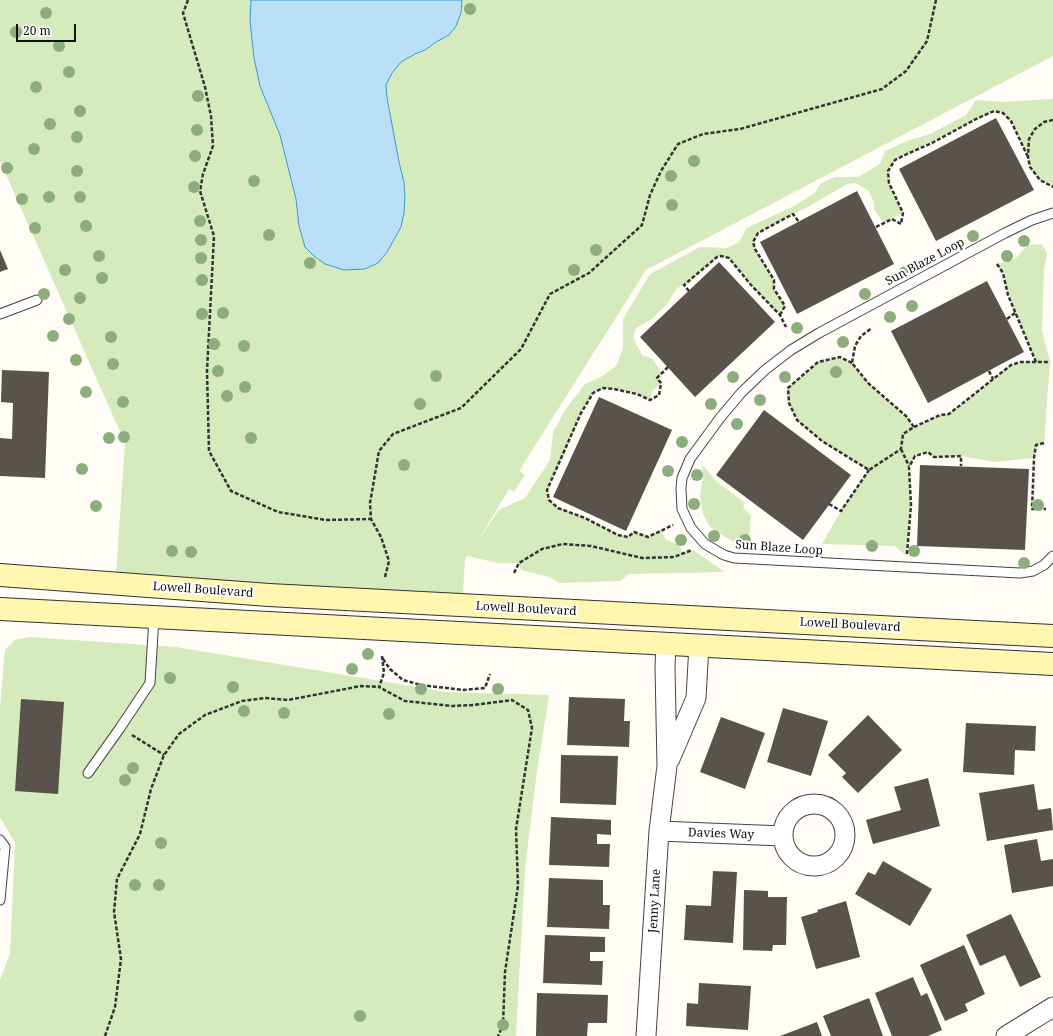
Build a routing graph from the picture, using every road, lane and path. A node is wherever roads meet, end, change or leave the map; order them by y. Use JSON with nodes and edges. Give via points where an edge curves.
{"nodes":[{"id":1,"x":188,"y":0,"type":"edge"},
{"id":2,"x":936,"y":0,"type":"edge"},
{"id":3,"x":1053,"y":120,"type":"edge"},
{"id":4,"x":1028,"y":157,"type":"junction"},
{"id":5,"x":1053,"y":187,"type":"edge"},
{"id":6,"x":1053,"y":213,"type":"edge"},
{"id":7,"x":799,"y":222,"type":"dead end"},
{"id":8,"x":876,"y":227,"type":"dead end"},
{"id":9,"x":998,"y":264,"type":"dead end"},
{"id":10,"x":689,"y":291,"type":"dead end"},
{"id":11,"x":37,"y":300,"type":"dead end"},
{"id":12,"x":1015,"y":313,"type":"junction"},
{"id":13,"x":0,"y":314,"type":"edge"},
{"id":14,"x":780,"y":315,"type":"junction"},
{"id":15,"x":1007,"y":319,"type":"dead end"},
{"id":16,"x":786,"y":327,"type":"dead end"},
{"id":17,"x":872,"y":328,"type":"dead end"},
{"id":18,"x":1036,"y":362,"type":"junction"},
{"id":19,"x":1050,"y":362,"type":"dead end"},
{"id":20,"x":852,"y":363,"type":"junction"},
{"id":21,"x":668,"y":367,"type":"dead end"},
{"id":22,"x":989,"y":371,"type":"dead end"},
{"id":23,"x":993,"y":379,"type":"junction"},
{"id":24,"x":914,"y":427,"type":"junction"},
{"id":25,"x":1044,"y":443,"type":"dead end"},
{"id":26,"x":901,"y":449,"type":"junction"},
{"id":27,"x":961,"y":466,"type":"dead end"},
{"id":28,"x":909,"y":467,"type":"junction"},
{"id":29,"x":869,"y":470,"type":"junction"},
{"id":30,"x":829,"y":504,"type":"dead end"},
{"id":31,"x":1046,"y":509,"type":"dead end"},
{"id":32,"x":371,"y":519,"type":"junction"},
{"id":33,"x":673,"y":525,"type":"dead end"},
{"id":34,"x":701,"y":540,"type":"junction"},
{"id":35,"x":906,"y":556,"type":"dead end"},
{"id":36,"x":1053,"y":556,"type":"edge"},
{"id":37,"x":514,"y":573,"type":"dead end"},
{"id":38,"x":0,"y":575,"type":"edge"},
{"id":39,"x":385,"y":577,"type":"dead end"},
{"id":40,"x":0,"y":609,"type":"edge"},
{"id":41,"x":154,"y":617,"type":"junction"},
{"id":42,"x":1053,"y":636,"type":"edge"},
{"id":43,"x":666,"y":644,"type":"junction"},
{"id":44,"x":699,"y":645,"type":"junction"},
{"id":45,"x":1053,"y":664,"type":"edge"},
{"id":46,"x":490,"y":674,"type":"dead end"},
{"id":47,"x":379,"y":687,"type":"junction"},
{"id":48,"x":120,"y":728,"type":"junction"},
{"id":49,"x":164,"y":755,"type":"junction"},
{"id":50,"x":667,"y":766,"type":"junction"},
{"id":51,"x":88,"y":773,"type":"dead end"},
{"id":52,"x":659,"y":831,"type":"junction"},
{"id":53,"x":783,"y":836,"type":"dead end"},
{"id":54,"x":0,"y":840,"type":"edge"},
{"id":55,"x":0,"y":900,"type":"edge"},
{"id":56,"x":1053,"y":1007,"type":"edge"},
{"id":57,"x":105,"y":1036,"type":"edge"},
{"id":58,"x":498,"y":1036,"type":"edge"},
{"id":59,"x":646,"y":1036,"type":"edge"},
{"id":60,"x":1006,"y":1036,"type":"edge"}],
"edges":[{"from":1,"to":32,"type":"path","via":[[183,13],[205,87],[211,116],[213,146],[200,191],[214,236],[207,371],[209,450],[231,491],[278,512],[326,520]]},
{"from":2,"to":32,"type":"path","via":[[927,41],[906,71],[882,89],[740,129],[703,134],[678,144],[650,195],[642,225],[589,273],[550,294],[521,350],[461,408],[393,434],[379,451],[370,503]]},
{"from":3,"to":4,"type":"path","via":[[1044,122],[1035,129],[1030,139]]},
{"from":4,"to":5,"type":"path","via":[[1030,167],[1040,180]]},
{"from":4,"to":8,"type":"path","via":[[1011,121],[1003,113],[994,111],[976,119],[895,160],[888,171],[889,182],[903,213],[901,224],[892,219]]},
{"from":6,"to":34,"type":"lane","name":"Sun Blaze Loop","via":[[1005,233],[832,326],[791,350],[765,370],[720,418],[690,460],[682,478],[682,509],[691,528]]},
{"from":7,"to":14,"type":"path","via":[[793,214],[758,233],[753,242],[774,280],[774,290],[785,306]]},
{"from":9,"to":12,"type":"path"},
{"from":10,"to":14,"type":"path","via":[[684,285],[717,257],[729,258]]},
{"from":11,"to":13,"type":"lane"},
{"from":12,"to":15,"type":"path"},
{"from":12,"to":18,"type":"path"},
{"from":14,"to":16,"type":"path"},
{"from":17,"to":20,"type":"path","via":[[861,336],[855,346]]},
{"from":18,"to":19,"type":"path"},
{"from":18,"to":23,"type":"path","via":[[1011,365]]},
{"from":20,"to":24,"type":"path","via":[[868,383],[906,416]]},
{"from":20,"to":29,"type":"path","via":[[840,357],[818,362],[788,388],[789,403],[796,420],[822,441]]},
{"from":21,"to":33,"type":"path","via":[[657,378],[661,383],[659,395],[650,400],[614,389],[603,388],[593,393],[581,413],[548,490],[549,500],[558,508],[628,538],[634,532],[648,537]]},
{"from":22,"to":23,"type":"path"},
{"from":23,"to":24,"type":"path","via":[[949,414],[940,415]]},
{"from":24,"to":26,"type":"path","via":[[903,434]]},
{"from":25,"to":31,"type":"path","via":[[1036,445],[1032,509]]},
{"from":26,"to":28,"type":"path"},
{"from":26,"to":29,"type":"path"},
{"from":27,"to":28,"type":"path","via":[[961,456],[934,457],[928,452],[915,456]]},
{"from":28,"to":35,"type":"path","via":[[911,505]]},
{"from":29,"to":30,"type":"path","via":[[841,511]]},
{"from":32,"to":39,"type":"path","via":[[381,537],[389,561]]},
{"from":34,"to":36,"type":"lane","name":"Sun Blaze Loop","via":[[724,555],[734,558],[1020,573],[1033,571]]},
{"from":34,"to":37,"type":"path","via":[[692,550],[674,557],[642,558],[591,546],[563,544],[542,549],[519,563]]},
{"from":38,"to":42,"type":"main road","name":"Lowell Boulevard","via":[[269,595]]},
{"from":40,"to":41,"type":"main road"},
{"from":41,"to":43,"type":"main road"},
{"from":41,"to":48,"type":"lane","via":[[150,683]]},
{"from":43,"to":44,"type":"main road"},
{"from":43,"to":50,"type":"street","name":"Jenny Lane"},
{"from":44,"to":45,"type":"main road"},
{"from":44,"to":50,"type":"street","name":"Jenny Lane","via":[[696,698]]},
{"from":46,"to":47,"type":"path","via":[[484,688],[463,690],[421,685],[403,680],[390,669],[382,656],[384,673]]},
{"from":47,"to":49,"type":"path","via":[[361,686],[288,700],[265,698],[242,701],[205,716],[179,734]]},
{"from":47,"to":58,"type":"path","via":[[405,701],[452,706],[512,700],[528,710],[532,728],[516,829],[518,886],[505,972],[503,1025]]},
{"from":48,"to":49,"type":"path"},
{"from":48,"to":51,"type":"lane"},
{"from":49,"to":57,"type":"path","via":[[151,789],[140,834],[117,879],[114,912],[121,960],[115,1007]]},
{"from":50,"to":52,"type":"street","name":"Jenny Lane"},
{"from":52,"to":53,"type":"street","name":"Davies Way"},
{"from":52,"to":59,"type":"street","name":"Jenny Lane"},
{"from":54,"to":55,"type":"lane","via":[[5,847]]},
{"from":56,"to":60,"type":"street"}]}
